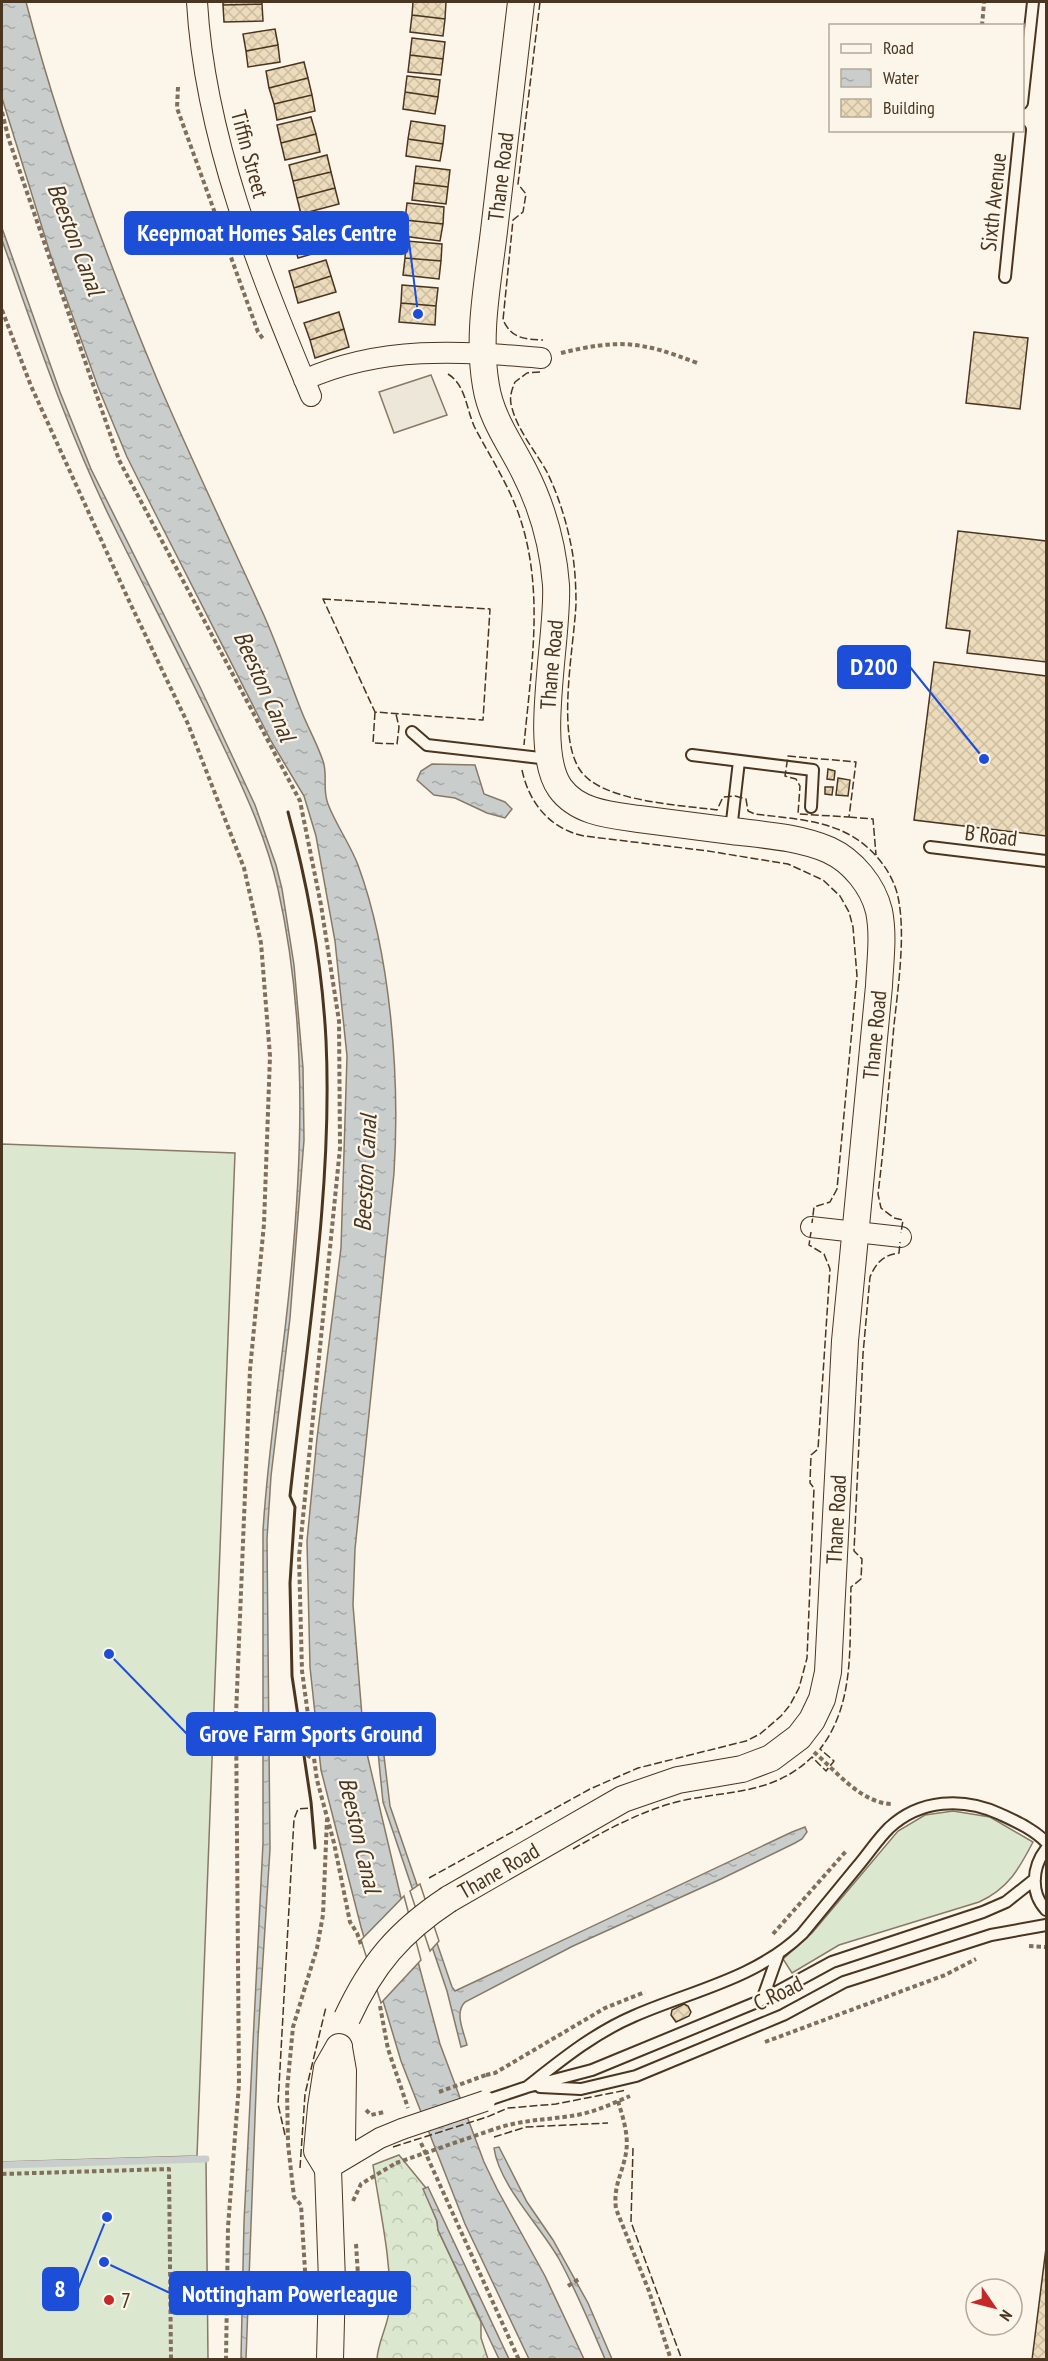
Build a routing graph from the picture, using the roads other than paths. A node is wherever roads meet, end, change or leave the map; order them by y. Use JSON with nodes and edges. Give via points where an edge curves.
{"nodes":[{"id":1,"x":196,"y":2,"type":"edge"},
{"id":2,"x":521,"y":2,"type":"edge"},
{"id":3,"x":1033,"y":2,"type":"edge"},
{"id":4,"x":1024,"y":93,"type":"edge"},
{"id":5,"x":1020,"y":132,"type":"edge"},
{"id":6,"x":1005,"y":277,"type":"dead end"},
{"id":7,"x":482,"y":353,"type":"junction"},
{"id":8,"x":542,"y":358,"type":"road end"},
{"id":9,"x":412,"y":732,"type":"dead end"},
{"id":10,"x":692,"y":755,"type":"dead end"},
{"id":11,"x":549,"y":759,"type":"junction"},
{"id":12,"x":739,"y":761,"type":"junction"},
{"id":13,"x":811,"y":807,"type":"dead end"},
{"id":14,"x":731,"y":831,"type":"junction"},
{"id":15,"x":930,"y":847,"type":"dead end"},
{"id":16,"x":1047,"y":861,"type":"edge"},
{"id":17,"x":811,"y":1227,"type":"dead end"},
{"id":18,"x":855,"y":1232,"type":"junction"},
{"id":19,"x":900,"y":1237,"type":"dead end"},
{"id":20,"x":1047,"y":1842,"type":"edge"},
{"id":21,"x":1047,"y":1849,"type":"edge"},
{"id":22,"x":1035,"y":1879,"type":"junction"},
{"id":23,"x":1047,"y":1910,"type":"edge"},
{"id":24,"x":1047,"y":1925,"type":"edge"},
{"id":25,"x":778,"y":1954,"type":"junction"},
{"id":26,"x":762,"y":2000,"type":"junction"},
{"id":27,"x":527,"y":2087,"type":"junction"},
{"id":28,"x":485,"y":2101,"type":"joint"},
{"id":29,"x":327,"y":2169,"type":"junction"},
{"id":30,"x":330,"y":2360,"type":"edge"}],
"edges":[{"from":1,"to":7,"type":"street","name":"Tiffin Street","via":[[204,69],[233,185],[260,270],[308,388],[347,365],[379,358],[455,351]]},
{"from":2,"to":7,"type":"street","name":"Thane Road"},
{"from":3,"to":4,"type":"lane"},
{"from":5,"to":6,"type":"lane","name":"Sixth Avenue"},
{"from":7,"to":8,"type":"street","name":"Tiffin Street"},
{"from":7,"to":11,"type":"street","name":"Thane Road","via":[[490,406],[537,501],[554,567]]},
{"from":9,"to":11,"type":"lane","via":[[427,745]]},
{"from":10,"to":12,"type":"lane"},
{"from":11,"to":14,"type":"street","name":"Thane Road","via":[[554,777],[566,795],[590,810]]},
{"from":12,"to":13,"type":"lane","via":[[813,770]]},
{"from":12,"to":14,"type":"lane"},
{"from":14,"to":18,"type":"street","name":"Thane Road","via":[[781,837],[829,850],[860,874],[879,910],[879,986]]},
{"from":15,"to":16,"type":"lane","name":"B Road"},
{"from":17,"to":18,"type":"street"},
{"from":18,"to":19,"type":"street"},
{"from":18,"to":29,"type":"street","name":"Thane Road","bridge":true,"via":[[843,1363],[828,1672],[812,1720],[799,1737],[771,1758],[742,1769],[678,1780],[623,1799],[449,1899],[410,1927],[368,1976],[347,2018],[339,2048],[343,2071],[342,2143]]},
{"from":20,"to":25,"type":"lane","name":"C Road","via":[[1024,1825],[984,1807],[941,1803],[912,1812],[888,1830],[802,1934]]},
{"from":21,"to":22,"type":"lane","via":[[1036,1866]]},
{"from":22,"to":23,"type":"lane","via":[[1036,1892]]},
{"from":22,"to":26,"type":"lane","name":"C Road","via":[[1006,1902],[832,1962]]},
{"from":24,"to":27,"type":"lane","name":"C Road","via":[[991,1935],[844,1982],[783,2015],[636,2076],[581,2089]]},
{"from":25,"to":26,"type":"lane","name":"C Road"},
{"from":25,"to":27,"type":"lane","name":"C Road","via":[[728,1980],[632,2017],[580,2046]]},
{"from":26,"to":27,"type":"lane","name":"C Road","via":[[592,2070]]},
{"from":27,"to":28,"type":"lane","name":"C Road"},
{"from":28,"to":29,"type":"street","bridge":true,"via":[[380,2138]]},
{"from":29,"to":30,"type":"street","via":[[332,2281]]}]}
